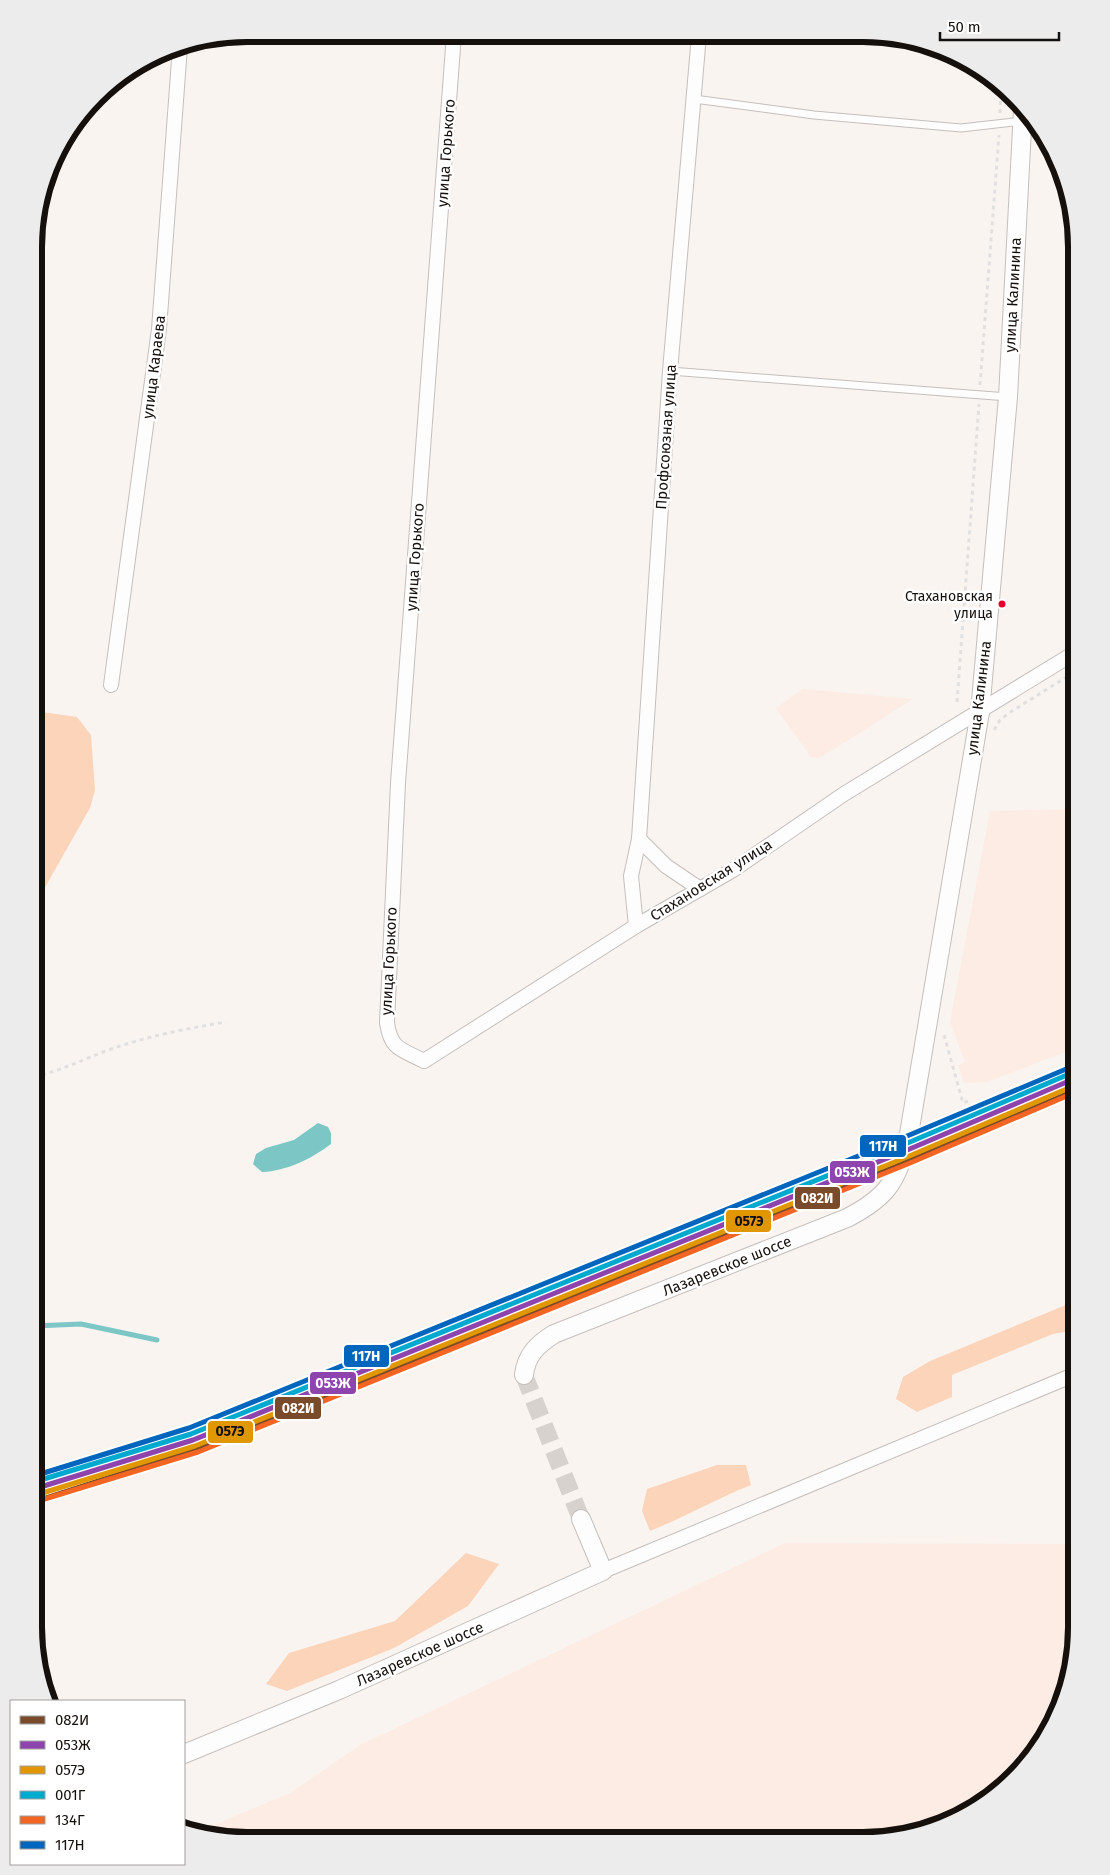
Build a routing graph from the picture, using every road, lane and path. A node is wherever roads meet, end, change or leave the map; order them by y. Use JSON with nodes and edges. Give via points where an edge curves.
{"nodes":[{"id":1,"x":453,"y":42,"type":"edge"},
{"id":2,"x":698,"y":42,"type":"edge"},
{"id":3,"x":179,"y":54,"type":"edge"},
{"id":4,"x":694,"y":99,"type":"junction"},
{"id":5,"x":1020,"y":116,"type":"edge"},
{"id":6,"x":1023,"y":120,"type":"edge"},
{"id":7,"x":670,"y":372,"type":"junction"},
{"id":8,"x":1008,"y":397,"type":"junction"},
{"id":9,"x":1068,"y":657,"type":"edge"},
{"id":10,"x":1068,"y":676,"type":"edge"},
{"id":11,"x":111,"y":685,"type":"dead end"},
{"id":12,"x":980,"y":712,"type":"junction"},
{"id":13,"x":992,"y":733,"type":"dead end"},
{"id":14,"x":639,"y":839,"type":"junction"},
{"id":15,"x":700,"y":889,"type":"junction"},
{"id":16,"x":636,"y":926,"type":"junction"},
{"id":17,"x":226,"y":1022,"type":"dead end"},
{"id":18,"x":944,"y":1029,"type":"dead end"},
{"id":19,"x":424,"y":1061,"type":"joint"},
{"id":20,"x":42,"y":1075,"type":"edge"},
{"id":21,"x":971,"y":1100,"type":"dead end"},
{"id":22,"x":909,"y":1134,"type":"joint"},
{"id":23,"x":524,"y":1375,"type":"tunnel mouth"},
{"id":24,"x":1068,"y":1377,"type":"edge"},
{"id":25,"x":581,"y":1519,"type":"tunnel mouth"},
{"id":26,"x":602,"y":1571,"type":"junction"},
{"id":27,"x":185,"y":1754,"type":"edge"}],
"edges":[{"from":1,"to":19,"type":"street","name":"улица Горького","via":[[398,784],[387,1023],[389,1039],[396,1047]]},
{"from":2,"to":4,"type":"street","name":"Профсоюзная улица"},
{"from":3,"to":11,"type":"street","name":"улица Караева","via":[[159,329]]},
{"from":4,"to":5,"type":"lane","via":[[814,115],[961,128]]},
{"from":4,"to":7,"type":"street","name":"Профсоюзная улица"},
{"from":6,"to":8,"type":"street","name":"улица Калинина"},
{"from":7,"to":8,"type":"lane"},
{"from":7,"to":14,"type":"street","name":"Профсоюзная улица"},
{"from":8,"to":12,"type":"street","name":"улица Калинина"},
{"from":9,"to":12,"type":"street","name":"Стахановская улица"},
{"from":10,"to":13,"type":"path","via":[[1009,713]]},
{"from":12,"to":15,"type":"street","name":"Стахановская улица","via":[[844,794]]},
{"from":12,"to":22,"type":"street","name":"улица Калинина"},
{"from":14,"to":15,"type":"street","via":[[666,866]]},
{"from":14,"to":16,"type":"street","name":"Профсоюзная улица","via":[[631,876]]},
{"from":15,"to":16,"type":"street","name":"Стахановская улица"},
{"from":16,"to":19,"type":"street","name":"Стахановская улица"},
{"from":17,"to":20,"type":"path","via":[[151,1036]]},
{"from":18,"to":21,"type":"path","via":[[963,1103]]},
{"from":22,"to":23,"type":"street","name":"Лазаревское шоссе","via":[[887,1192],[871,1206],[554,1334],[541,1343],[525,1362]]},
{"from":24,"to":26,"type":"street"},
{"from":25,"to":26,"type":"street"},
{"from":26,"to":27,"type":"street","name":"Лазаревское шоссе","via":[[339,1690]]}]}
